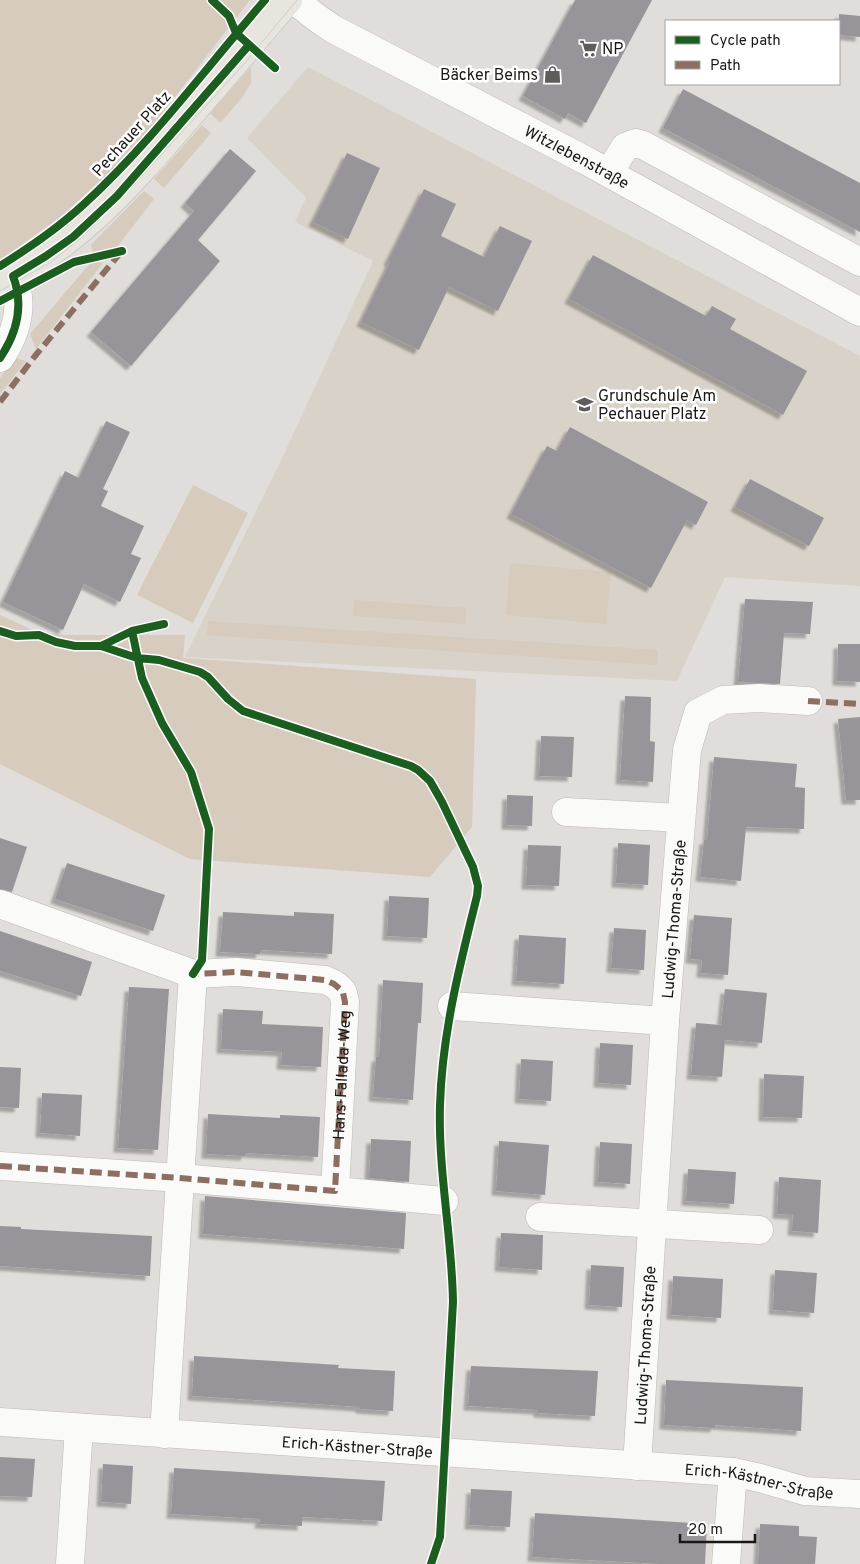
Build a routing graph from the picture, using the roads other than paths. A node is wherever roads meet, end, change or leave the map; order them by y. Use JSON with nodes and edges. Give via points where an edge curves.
{"nodes":[{"id":1,"x":288,"y":0,"type":"edge"},
{"id":2,"x":294,"y":0,"type":"edge"},
{"id":3,"x":609,"y":173,"type":"junction"},
{"id":4,"x":860,"y":262,"type":"edge"},
{"id":5,"x":7,"y":279,"type":"edge"},
{"id":6,"x":859,"y":310,"type":"edge"},
{"id":7,"x":0,"y":358,"type":"edge"},
{"id":8,"x":808,"y":701,"type":"dead end"},
{"id":9,"x":566,"y":812,"type":"dead end"},
{"id":10,"x":681,"y":818,"type":"junction"},
{"id":11,"x":0,"y":904,"type":"edge"},
{"id":12,"x":193,"y":974,"type":"junction"},
{"id":13,"x":452,"y":1006,"type":"dead end"},
{"id":14,"x":665,"y":1021,"type":"junction"},
{"id":15,"x":0,"y":1166,"type":"edge"},
{"id":16,"x":180,"y":1178,"type":"junction"},
{"id":17,"x":335,"y":1190,"type":"junction"},
{"id":18,"x":444,"y":1200,"type":"dead end"},
{"id":19,"x":540,"y":1217,"type":"dead end"},
{"id":20,"x":652,"y":1223,"type":"junction"},
{"id":21,"x":759,"y":1230,"type":"dead end"},
{"id":22,"x":0,"y":1422,"type":"edge"},
{"id":23,"x":79,"y":1428,"type":"junction"},
{"id":24,"x":164,"y":1434,"type":"junction"},
{"id":25,"x":637,"y":1466,"type":"junction"},
{"id":26,"x":733,"y":1472,"type":"junction"},
{"id":27,"x":860,"y":1494,"type":"edge"},
{"id":28,"x":70,"y":1564,"type":"edge"},
{"id":29,"x":726,"y":1564,"type":"edge"}],
"edges":[{"from":1,"to":5,"type":"main road","name":"Pechauer Platz","via":[[117,196],[67,241]]},
{"from":2,"to":3,"type":"street","name":"Witzlebenstraße","via":[[333,29]]},
{"from":3,"to":4,"type":"street","via":[[624,147],[636,143],[643,145]]},
{"from":3,"to":6,"type":"street","name":"Witzlebenstraße"},
{"from":5,"to":7,"type":"street","via":[[18,300],[16,323],[14,335]]},
{"from":8,"to":10,"type":"street","name":"Ludwig-Thoma-Straße","via":[[723,700],[698,713],[687,750]]},
{"from":9,"to":10,"type":"street","name":"Ludwig-Thoma-Straße"},
{"from":10,"to":14,"type":"street","name":"Ludwig-Thoma-Straße"},
{"from":11,"to":12,"type":"street","name":"Hans-Fallada-Weg"},
{"from":12,"to":16,"type":"street"},
{"from":12,"to":17,"type":"street","name":"Hans-Fallada-Weg","via":[[236,972],[320,980],[334,984],[343,993]]},
{"from":13,"to":14,"type":"street","name":"Ludwig-Thoma-Straße"},
{"from":14,"to":20,"type":"street","name":"Ludwig-Thoma-Straße"},
{"from":15,"to":16,"type":"street"},
{"from":16,"to":17,"type":"street"},
{"from":16,"to":24,"type":"street"},
{"from":17,"to":18,"type":"street"},
{"from":19,"to":20,"type":"street"},
{"from":20,"to":21,"type":"street"},
{"from":20,"to":25,"type":"street","name":"Ludwig-Thoma-Straße"},
{"from":22,"to":23,"type":"street","name":"Erich-Kästner-Straße"},
{"from":23,"to":24,"type":"street","name":"Erich-Kästner-Straße"},
{"from":23,"to":28,"type":"street"},
{"from":24,"to":25,"type":"street","name":"Erich-Kästner-Straße"},
{"from":25,"to":26,"type":"street","name":"Erich-Kästner-Straße"},
{"from":26,"to":27,"type":"street","name":"Erich-Kästner-Straße","via":[[805,1491]]},
{"from":26,"to":29,"type":"street"}]}
